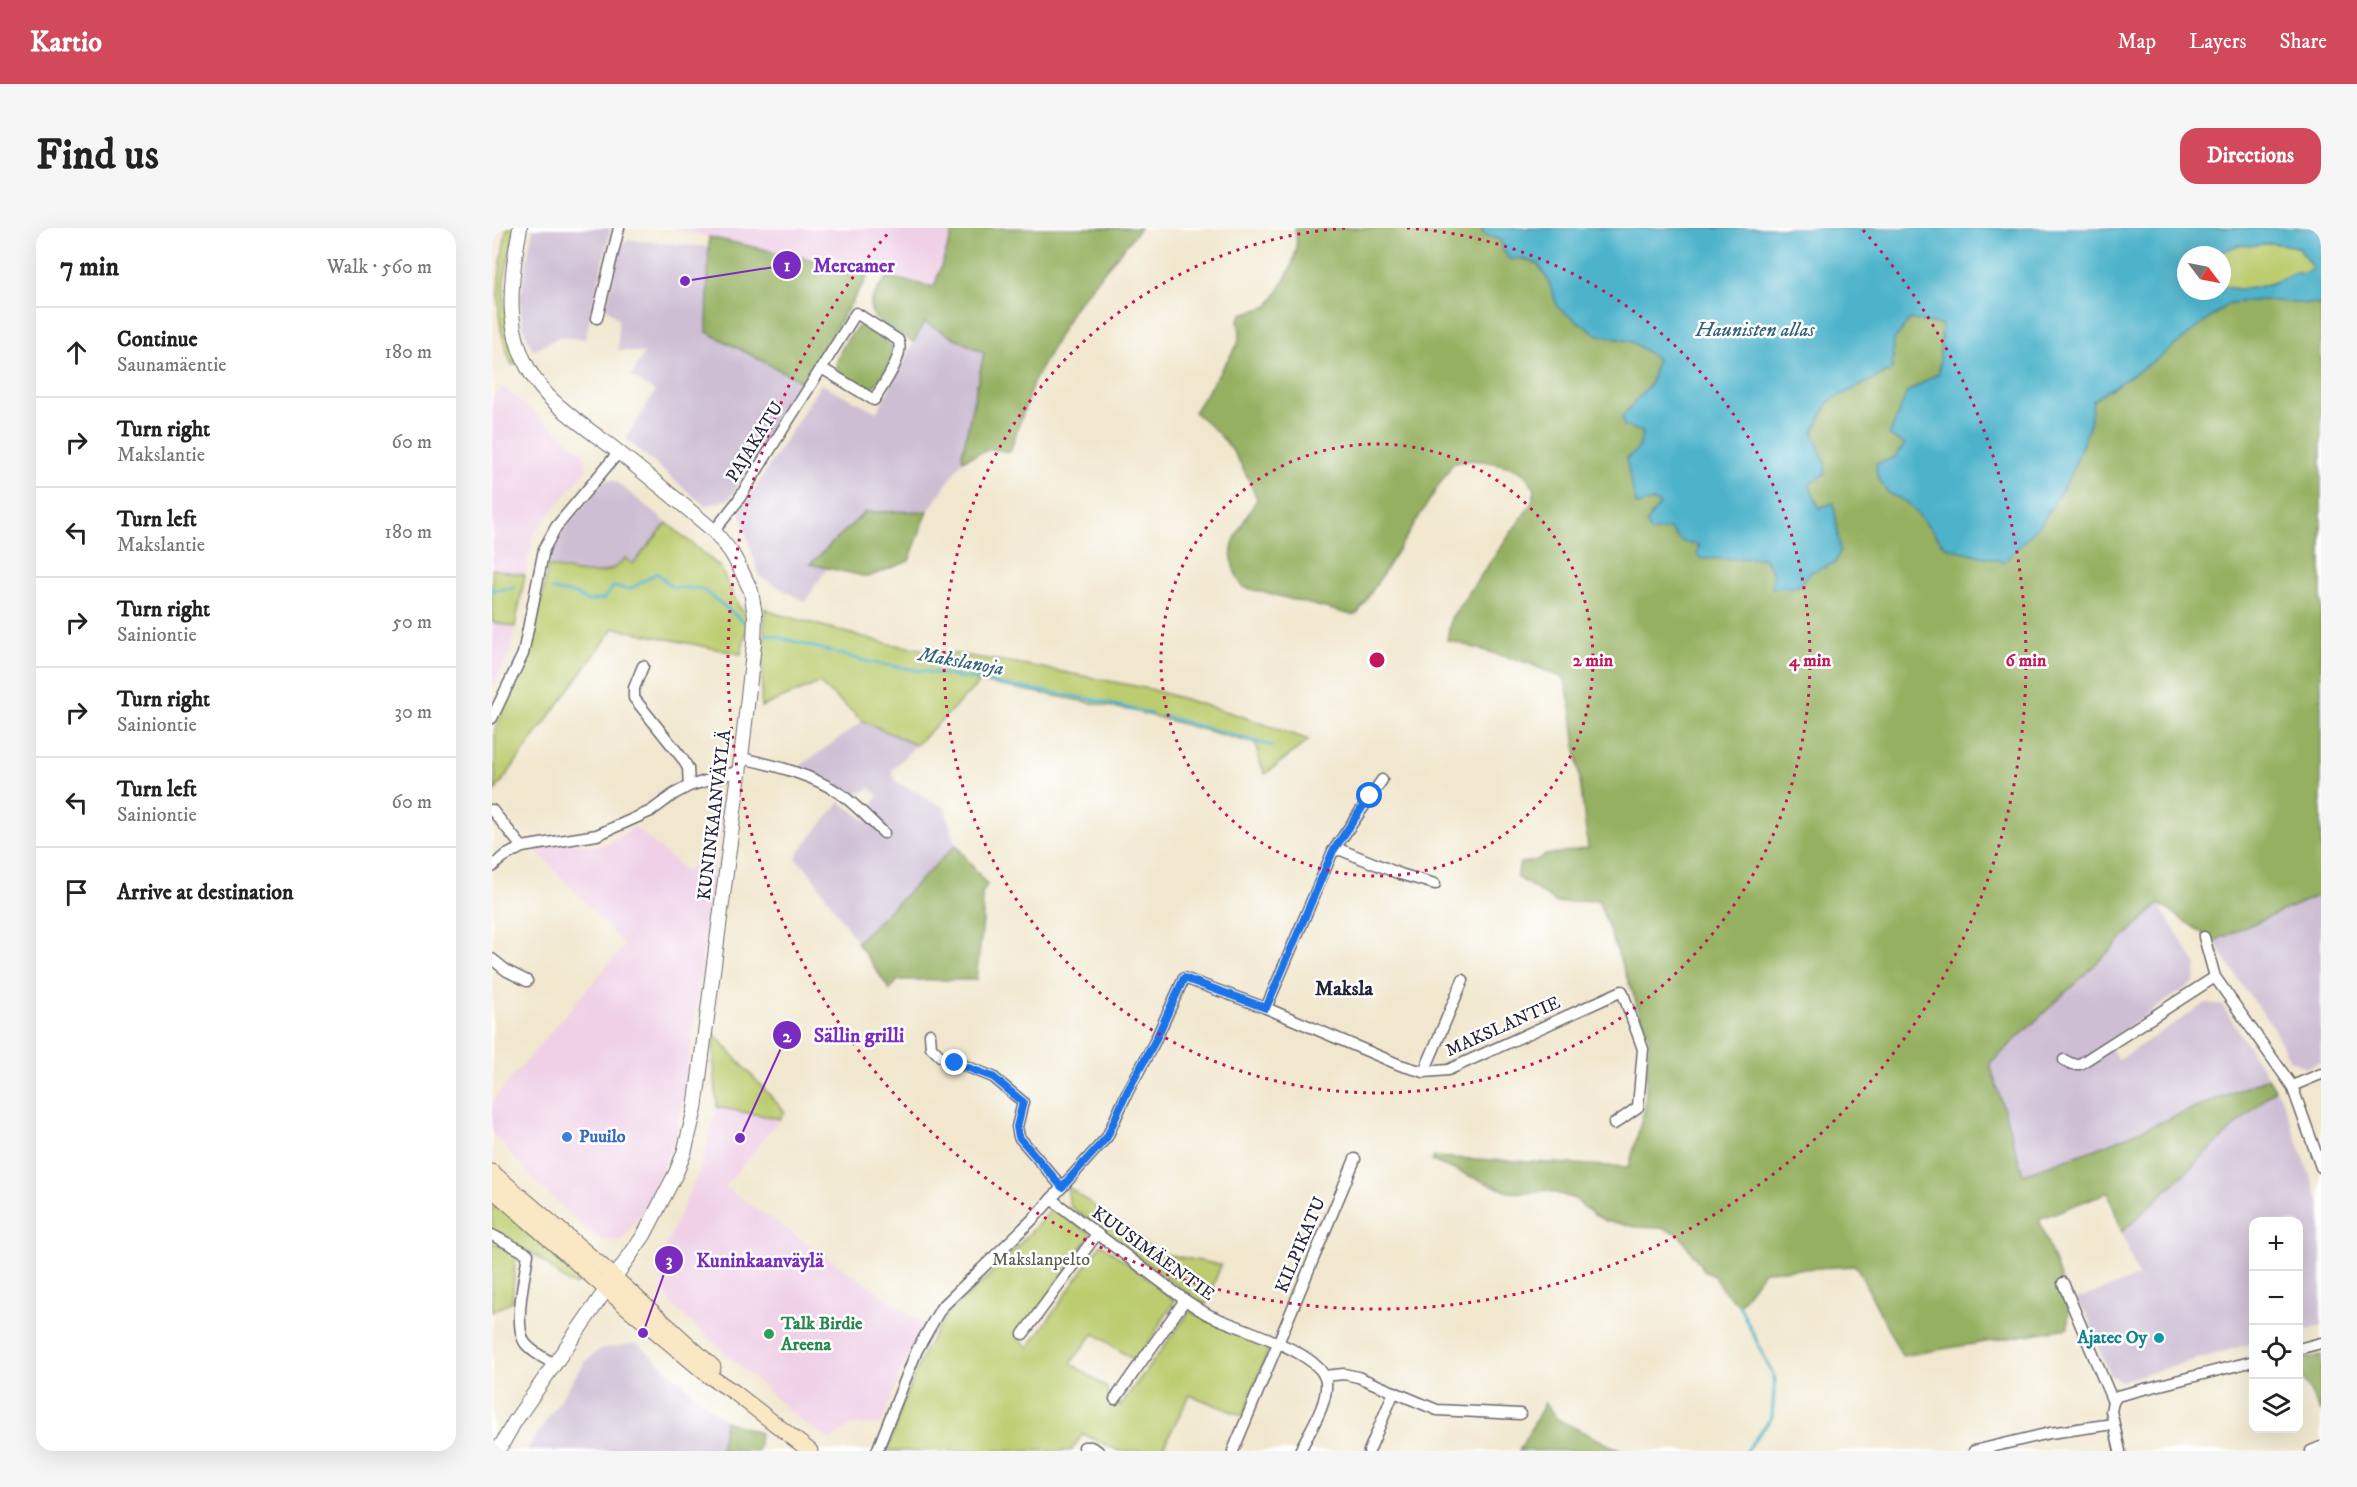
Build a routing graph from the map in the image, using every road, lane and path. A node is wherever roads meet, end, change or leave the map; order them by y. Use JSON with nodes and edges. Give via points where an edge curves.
{"nodes":[{"id":1,"x":520,"y":228,"type":"edge"},
{"id":2,"x":619,"y":228,"type":"edge"},
{"id":3,"x":597,"y":318,"type":"dead end"},
{"id":4,"x":823,"y":369,"type":"junction"},
{"id":5,"x":618,"y":453,"type":"junction"},
{"id":6,"x":714,"y":531,"type":"junction"},
{"id":7,"x":643,"y":666,"type":"dead end"},
{"id":8,"x":492,"y":718,"type":"edge"},
{"id":9,"x":740,"y":765,"type":"junction"},
{"id":10,"x":1382,"y":780,"type":"dead end"},
{"id":11,"x":689,"y":786,"type":"junction"},
{"id":12,"x":492,"y":810,"type":"edge"},
{"id":13,"x":884,"y":832,"type":"dead end"},
{"id":14,"x":522,"y":847,"type":"junction"},
{"id":15,"x":1333,"y":851,"type":"junction"},
{"id":16,"x":492,"y":867,"type":"edge"},
{"id":17,"x":1435,"y":884,"type":"dead end"},
{"id":18,"x":2204,"y":937,"type":"dead end"},
{"id":19,"x":492,"y":958,"type":"edge"},
{"id":20,"x":2215,"y":977,"type":"junction"},
{"id":21,"x":1463,"y":980,"type":"dead end"},
{"id":22,"x":527,"y":981,"type":"dead end"},
{"id":23,"x":1266,"y":1008,"type":"junction"},
{"id":24,"x":930,"y":1034,"type":"dead end"},
{"id":25,"x":2064,"y":1060,"type":"dead end"},
{"id":26,"x":1424,"y":1072,"type":"junction"},
{"id":27,"x":2321,"y":1074,"type":"edge"},
{"id":28,"x":2292,"y":1086,"type":"junction"},
{"id":29,"x":1614,"y":1124,"type":"dead end"},
{"id":30,"x":1355,"y":1159,"type":"dead end"},
{"id":31,"x":2321,"y":1167,"type":"edge"},
{"id":32,"x":492,"y":1172,"type":"edge"},
{"id":33,"x":1062,"y":1187,"type":"junction"},
{"id":34,"x":492,"y":1189,"type":"edge"},
{"id":35,"x":1051,"y":1199,"type":"junction"},
{"id":36,"x":1097,"y":1234,"type":"junction"},
{"id":37,"x":492,"y":1235,"type":"edge"},
{"id":38,"x":2062,"y":1283,"type":"dead end"},
{"id":39,"x":612,"y":1284,"type":"junction"},
{"id":40,"x":1185,"y":1300,"type":"junction"},
{"id":41,"x":1023,"y":1334,"type":"dead end"},
{"id":42,"x":2321,"y":1343,"type":"edge"},
{"id":43,"x":1277,"y":1344,"type":"junction"},
{"id":44,"x":2303,"y":1348,"type":"edge"},
{"id":45,"x":2249,"y":1362,"type":"edge"},
{"id":46,"x":556,"y":1365,"type":"junction"},
{"id":47,"x":1324,"y":1376,"type":"junction"},
{"id":48,"x":1394,"y":1392,"type":"junction"},
{"id":49,"x":1115,"y":1399,"type":"dead end"},
{"id":50,"x":2113,"y":1402,"type":"junction"},
{"id":51,"x":1520,"y":1414,"type":"dead end"},
{"id":52,"x":2113,"y":1424,"type":"junction"},
{"id":53,"x":1084,"y":1447,"type":"dead end"},
{"id":54,"x":2321,"y":1447,"type":"edge"},
{"id":55,"x":498,"y":1451,"type":"edge"},
{"id":56,"x":810,"y":1451,"type":"edge"},
{"id":57,"x":877,"y":1451,"type":"edge"},
{"id":58,"x":1098,"y":1451,"type":"edge"},
{"id":59,"x":1233,"y":1451,"type":"edge"},
{"id":60,"x":1300,"y":1451,"type":"edge"},
{"id":61,"x":1370,"y":1451,"type":"edge"},
{"id":62,"x":1974,"y":1451,"type":"edge"},
{"id":63,"x":2120,"y":1451,"type":"edge"},
{"id":64,"x":2311,"y":1451,"type":"edge"}],
"edges":[{"from":1,"to":5,"type":"street","name":"KUNINKAANVÄYLÄ","via":[[510,298],[514,331],[524,362],[549,396]]},
{"from":2,"to":3,"type":"street"},
{"from":4,"to":4,"type":"street","name":"PAJAKATU","via":[[874,400],[900,354],[901,345],[856,314]]},
{"from":4,"to":6,"type":"street","name":"PAJAKATU"},
{"from":5,"to":6,"type":"street","name":"KUNINKAANVÄYLÄ"},
{"from":5,"to":8,"type":"street","via":[[556,527],[544,549],[524,654]]},
{"from":6,"to":9,"type":"street","name":"KUNINKAANVÄYLÄ","via":[[741,570],[756,615]]},
{"from":7,"to":11,"type":"street","via":[[634,698],[682,758],[688,768]]},
{"from":9,"to":11,"type":"street"},
{"from":9,"to":13,"type":"street","via":[[761,763],[825,785],[855,805]]},
{"from":9,"to":39,"type":"street","name":"KUNINKAANVÄYLÄ","via":[[695,1109],[670,1188]]},
{"from":10,"to":15,"type":"street"},
{"from":11,"to":14,"type":"street","via":[[651,811],[597,835]]},
{"from":12,"to":14,"type":"street"},
{"from":14,"to":16,"type":"street"},
{"from":15,"to":17,"type":"street","via":[[1341,850]]},
{"from":15,"to":23,"type":"street"},
{"from":18,"to":20,"type":"street"},
{"from":19,"to":22,"type":"street"},
{"from":20,"to":25,"type":"street","via":[[2080,1064]]},
{"from":20,"to":28,"type":"street"},
{"from":21,"to":26,"type":"street"},
{"from":23,"to":26,"type":"street","name":"MAKSLANTIE"},
{"from":23,"to":33,"type":"street","name":"MAKSLANTIE","via":[[1184,978],[1107,1137]]},
{"from":24,"to":33,"type":"street","via":[[931,1047],[940,1056],[993,1077],[1023,1102],[1017,1127],[1019,1137]]},
{"from":26,"to":29,"type":"street","name":"MAKSLANTIE","via":[[1448,1070],[1622,991],[1643,1049],[1638,1107]]},
{"from":27,"to":28,"type":"street"},
{"from":28,"to":31,"type":"street"},
{"from":30,"to":43,"type":"street","name":"KILPIKATU"},
{"from":32,"to":39,"type":"main road"},
{"from":33,"to":35,"type":"street","name":"MAKSLANTIE"},
{"from":34,"to":39,"type":"main road"},
{"from":35,"to":36,"type":"street","name":"KUUSIMÄENTIE"},
{"from":35,"to":57,"type":"street","name":"MAKSLANTIE","via":[[941,1308],[917,1350]]},
{"from":36,"to":40,"type":"street","name":"KUUSIMÄENTIE"},
{"from":36,"to":41,"type":"street"},
{"from":37,"to":46,"type":"street","via":[[528,1254],[521,1335],[531,1349]]},
{"from":38,"to":50,"type":"street"},
{"from":39,"to":46,"type":"street","name":"KUNINKAANVÄYLÄ"},
{"from":39,"to":56,"type":"main road","via":[[709,1376]]},
{"from":40,"to":43,"type":"street","name":"KUUSIMÄENTIE","via":[[1208,1315]]},
{"from":40,"to":49,"type":"street"},
{"from":42,"to":44,"type":"street"},
{"from":43,"to":47,"type":"street","name":"KUUSIMÄENTIE","via":[[1311,1360]]},
{"from":43,"to":59,"type":"street","name":"KILPIKATU"},
{"from":45,"to":50,"type":"street","via":[[2117,1396]]},
{"from":46,"to":55,"type":"street","name":"KUNINKAANVÄYLÄ"},
{"from":47,"to":48,"type":"street","via":[[1358,1377]]},
{"from":47,"to":60,"type":"street","via":[[1322,1404]]},
{"from":48,"to":51,"type":"street","via":[[1437,1410]]},
{"from":48,"to":61,"type":"street"},
{"from":50,"to":52,"type":"street"},
{"from":52,"to":62,"type":"street","via":[[2050,1433]]},
{"from":52,"to":63,"type":"street"},
{"from":53,"to":58,"type":"street"},
{"from":54,"to":64,"type":"street"}]}
